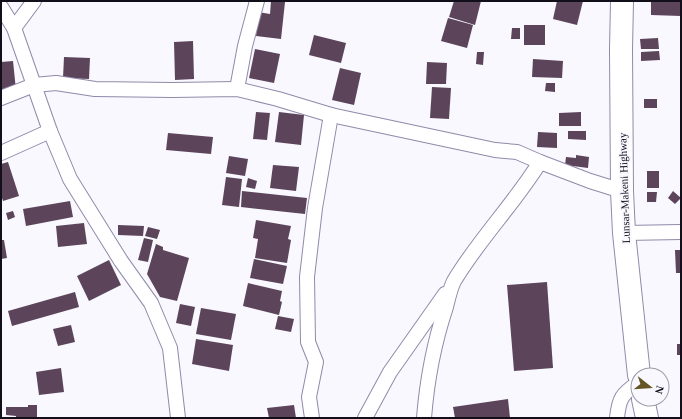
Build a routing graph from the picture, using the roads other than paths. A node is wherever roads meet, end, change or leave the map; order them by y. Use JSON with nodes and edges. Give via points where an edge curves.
{"nodes":[{"id":1,"x":34,"y":1,"type":"edge"},
{"id":2,"x":257,"y":1,"type":"edge"},
{"id":3,"x":622,"y":1,"type":"edge"},
{"id":4,"x":1,"y":7,"type":"edge"},
{"id":5,"x":14,"y":28,"type":"junction"},
{"id":6,"x":34,"y":85,"type":"junction"},
{"id":7,"x":237,"y":89,"type":"junction"},
{"id":8,"x":1,"y":98,"type":"edge"},
{"id":9,"x":331,"y":115,"type":"junction"},
{"id":10,"x":50,"y":131,"type":"junction"},
{"id":11,"x":1,"y":153,"type":"edge"},
{"id":12,"x":540,"y":162,"type":"junction"},
{"id":13,"x":622,"y":191,"type":"junction"},
{"id":14,"x":681,"y":232,"type":"edge"},
{"id":15,"x":624,"y":233,"type":"junction"},
{"id":16,"x":453,"y":283,"type":"junction"},
{"id":17,"x":638,"y":367,"type":"edge"},
{"id":18,"x":630,"y":389,"type":"edge"},
{"id":19,"x":645,"y":407,"type":"edge"},
{"id":20,"x":178,"y":418,"type":"edge"},
{"id":21,"x":312,"y":418,"type":"edge"},
{"id":22,"x":365,"y":418,"type":"edge"},
{"id":23,"x":424,"y":418,"type":"edge"},
{"id":24,"x":617,"y":418,"type":"edge"},
{"id":25,"x":647,"y":418,"type":"edge"}],
"edges":[{"from":1,"to":5,"type":"street"},
{"from":2,"to":7,"type":"street"},
{"from":3,"to":13,"type":"main road","name":"Lunsar-Makeni Highway"},
{"from":4,"to":5,"type":"street"},
{"from":5,"to":6,"type":"street"},
{"from":6,"to":7,"type":"street","via":[[56,83],[94,89],[124,90]]},
{"from":6,"to":8,"type":"street"},
{"from":6,"to":10,"type":"street"},
{"from":7,"to":9,"type":"street"},
{"from":9,"to":12,"type":"street","via":[[489,149],[517,152]]},
{"from":9,"to":21,"type":"street","via":[[315,208],[307,277],[308,342],[316,362],[309,397]]},
{"from":10,"to":11,"type":"street"},
{"from":10,"to":20,"type":"street","via":[[70,179],[89,212],[151,303],[170,348]]},
{"from":12,"to":13,"type":"street"},
{"from":12,"to":16,"type":"street","via":[[529,181],[473,252]]},
{"from":13,"to":15,"type":"main road","name":"Lunsar-Makeni Highway"},
{"from":14,"to":15,"type":"street"},
{"from":15,"to":17,"type":"main road","name":"Lunsar-Makeni Highway"},
{"from":16,"to":22,"type":"street","via":[[390,372]]},
{"from":16,"to":23,"type":"street","via":[[437,334],[428,378]]},
{"from":18,"to":24,"type":"street","via":[[624,393],[618,405]]},
{"from":19,"to":25,"type":"main road"}]}
